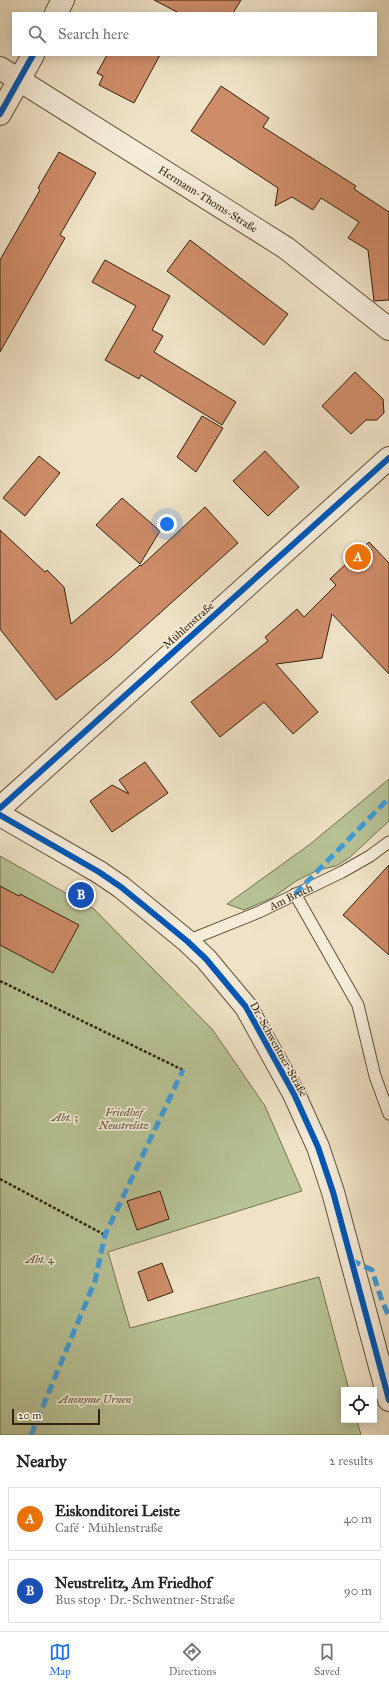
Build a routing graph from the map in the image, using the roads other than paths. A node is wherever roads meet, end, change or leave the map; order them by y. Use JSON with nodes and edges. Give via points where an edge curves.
{"nodes":[{"id":1,"x":63,"y":0,"type":"edge"},
{"id":2,"x":57,"y":12,"type":"edge"},
{"id":3,"x":32,"y":56,"type":"edge"},
{"id":4,"x":0,"y":68,"type":"edge"},
{"id":5,"x":19,"y":80,"type":"junction"},
{"id":6,"x":0,"y":114,"type":"edge"},
{"id":7,"x":389,"y":329,"type":"edge"},
{"id":8,"x":389,"y":458,"type":"edge"},
{"id":9,"x":0,"y":808,"type":"edge"},
{"id":10,"x":0,"y":815,"type":"edge"},
{"id":11,"x":389,"y":842,"type":"edge"},
{"id":12,"x":295,"y":894,"type":"junction"},
{"id":13,"x":187,"y":941,"type":"junction"},
{"id":14,"x":389,"y":1114,"type":"edge"},
{"id":15,"x":389,"y":1400,"type":"edge"}],
"edges":[{"from":1,"to":2,"type":"street"},
{"from":3,"to":5,"type":"street"},
{"from":4,"to":5,"type":"street","name":"Hermann-Thoms-Straße"},
{"from":5,"to":6,"type":"street"},
{"from":5,"to":7,"type":"street","name":"Hermann-Thoms-Straße","via":[[286,248]]},
{"from":8,"to":9,"type":"street","name":"Mühlenstraße"},
{"from":10,"to":13,"type":"street","name":"Dr.-Schwentner-Straße","via":[[110,880]]},
{"from":11,"to":12,"type":"lane","name":"Am Bruch","via":[[370,856]]},
{"from":12,"to":13,"type":"lane","name":"Am Bruch","via":[[259,912]]},
{"from":12,"to":14,"type":"lane","via":[[358,1005],[375,1076]]},
{"from":13,"to":15,"type":"street","name":"Dr.-Schwentner-Straße","via":[[206,959],[246,1007],[294,1094],[318,1147],[333,1192]]}]}
